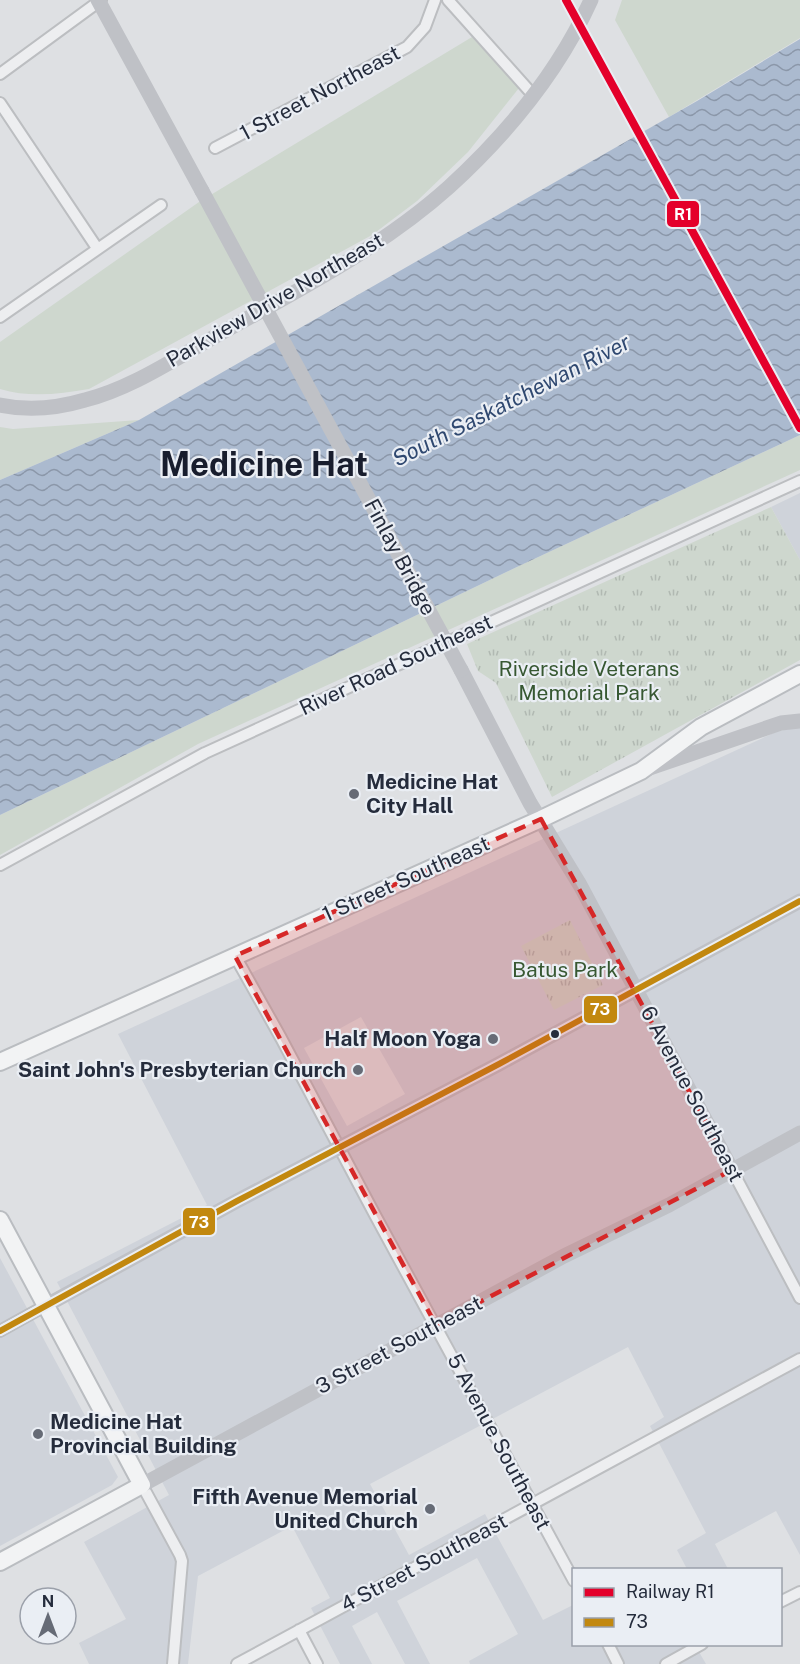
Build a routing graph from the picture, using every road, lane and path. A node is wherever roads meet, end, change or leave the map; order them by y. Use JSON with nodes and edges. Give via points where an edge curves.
{"nodes":[{"id":1,"x":435,"y":0,"type":"edge"},
{"id":2,"x":448,"y":0,"type":"edge"},
{"id":3,"x":591,"y":0,"type":"edge"},
{"id":4,"x":99,"y":1,"type":"edge"},
{"id":5,"x":0,"y":74,"type":"edge"},
{"id":6,"x":533,"y":95,"type":"junction"},
{"id":7,"x":0,"y":103,"type":"edge"},
{"id":8,"x":215,"y":148,"type":"dead end"},
{"id":9,"x":161,"y":205,"type":"dead end"},
{"id":10,"x":97,"y":248,"type":"junction"},
{"id":11,"x":0,"y":317,"type":"edge"},
{"id":12,"x":0,"y":405,"type":"edge"},
{"id":13,"x":800,"y":481,"type":"edge"},
{"id":14,"x":461,"y":670,"type":"joint"},
{"id":15,"x":800,"y":675,"type":"edge"},
{"id":16,"x":800,"y":720,"type":"edge"},
{"id":17,"x":641,"y":771,"type":"junction"},
{"id":18,"x":541,"y":819,"type":"junction"},
{"id":19,"x":0,"y":865,"type":"edge"},
{"id":20,"x":800,"y":902,"type":"edge"},
{"id":21,"x":235,"y":956,"type":"junction"},
{"id":22,"x":636,"y":990,"type":"junction"},
{"id":23,"x":0,"y":1062,"type":"edge"},
{"id":24,"x":800,"y":1133,"type":"edge"},
{"id":25,"x":338,"y":1147,"type":"junction"},
{"id":26,"x":732,"y":1170,"type":"junction"},
{"id":27,"x":0,"y":1220,"type":"edge"},
{"id":28,"x":800,"y":1298,"type":"edge"},
{"id":29,"x":45,"y":1306,"type":"junction"},
{"id":30,"x":436,"y":1325,"type":"junction"},
{"id":31,"x":0,"y":1331,"type":"edge"},
{"id":32,"x":800,"y":1359,"type":"edge"},
{"id":33,"x":142,"y":1485,"type":"junction"},
{"id":34,"x":533,"y":1504,"type":"junction"},
{"id":35,"x":0,"y":1562,"type":"edge"},
{"id":36,"x":572,"y":1579,"type":"edge"},
{"id":37,"x":800,"y":1592,"type":"edge"},
{"id":38,"x":782,"y":1601,"type":"edge"},
{"id":39,"x":299,"y":1630,"type":"junction"},
{"id":40,"x":609,"y":1646,"type":"edge"},
{"id":41,"x":698,"y":1646,"type":"edge"},
{"id":42,"x":172,"y":1664,"type":"edge"},
{"id":43,"x":237,"y":1664,"type":"edge"},
{"id":44,"x":317,"y":1664,"type":"edge"},
{"id":45,"x":618,"y":1664,"type":"edge"},
{"id":46,"x":666,"y":1664,"type":"edge"}],
"edges":[{"from":1,"to":8,"type":"street","name":"1 Street Northeast","via":[[425,27],[407,47]]},
{"from":2,"to":6,"type":"street"},
{"from":3,"to":6,"type":"street","name":"Parkview Drive Northeast"},
{"from":4,"to":5,"type":"street"},
{"from":4,"to":14,"type":"street","name":"Finlay Bridge","bridge":true},
{"from":6,"to":12,"type":"street","name":"Parkview Drive Northeast","via":[[450,186],[416,215],[337,268],[108,392],[42,408]]},
{"from":7,"to":10,"type":"street"},
{"from":9,"to":10,"type":"street"},
{"from":10,"to":11,"type":"street"},
{"from":13,"to":19,"type":"street","name":"River Road Southeast","via":[[205,753]]},
{"from":14,"to":18,"type":"street","name":"6 Avenue Southeast"},
{"from":15,"to":17,"type":"main road","name":"1 Street Southeast","via":[[701,727]]},
{"from":16,"to":17,"type":"street"},
{"from":17,"to":18,"type":"main road","name":"1 Street Southeast"},
{"from":18,"to":21,"type":"main road","name":"1 Street Southeast"},
{"from":18,"to":22,"type":"street","name":"6 Avenue Southeast"},
{"from":20,"to":22,"type":"street"},
{"from":21,"to":23,"type":"main road","name":"1 Street Southeast"},
{"from":21,"to":25,"type":"street","name":"5 Avenue Southeast"},
{"from":22,"to":25,"type":"street"},
{"from":22,"to":26,"type":"street","name":"6 Avenue Southeast"},
{"from":24,"to":26,"type":"street","name":"3 Street Southeast"},
{"from":25,"to":29,"type":"street"},
{"from":25,"to":30,"type":"street","name":"5 Avenue Southeast"},
{"from":26,"to":28,"type":"street","name":"6 Avenue Southeast"},
{"from":26,"to":30,"type":"street","name":"3 Street Southeast"},
{"from":27,"to":29,"type":"main road"},
{"from":29,"to":31,"type":"street"},
{"from":29,"to":33,"type":"main road"},
{"from":30,"to":33,"type":"street","name":"3 Street Southeast"},
{"from":30,"to":34,"type":"street","name":"5 Avenue Southeast"},
{"from":32,"to":34,"type":"street","name":"4 Street Southeast"},
{"from":33,"to":35,"type":"main road","name":"3 Street Southeast"},
{"from":33,"to":42,"type":"street","via":[[182,1562]]},
{"from":34,"to":36,"type":"street","name":"5 Avenue Southeast"},
{"from":34,"to":39,"type":"street","name":"4 Street Southeast"},
{"from":37,"to":38,"type":"street"},
{"from":39,"to":43,"type":"street","name":"4 Street Southeast"},
{"from":39,"to":44,"type":"street"},
{"from":40,"to":45,"type":"street"},
{"from":41,"to":46,"type":"street"}]}
